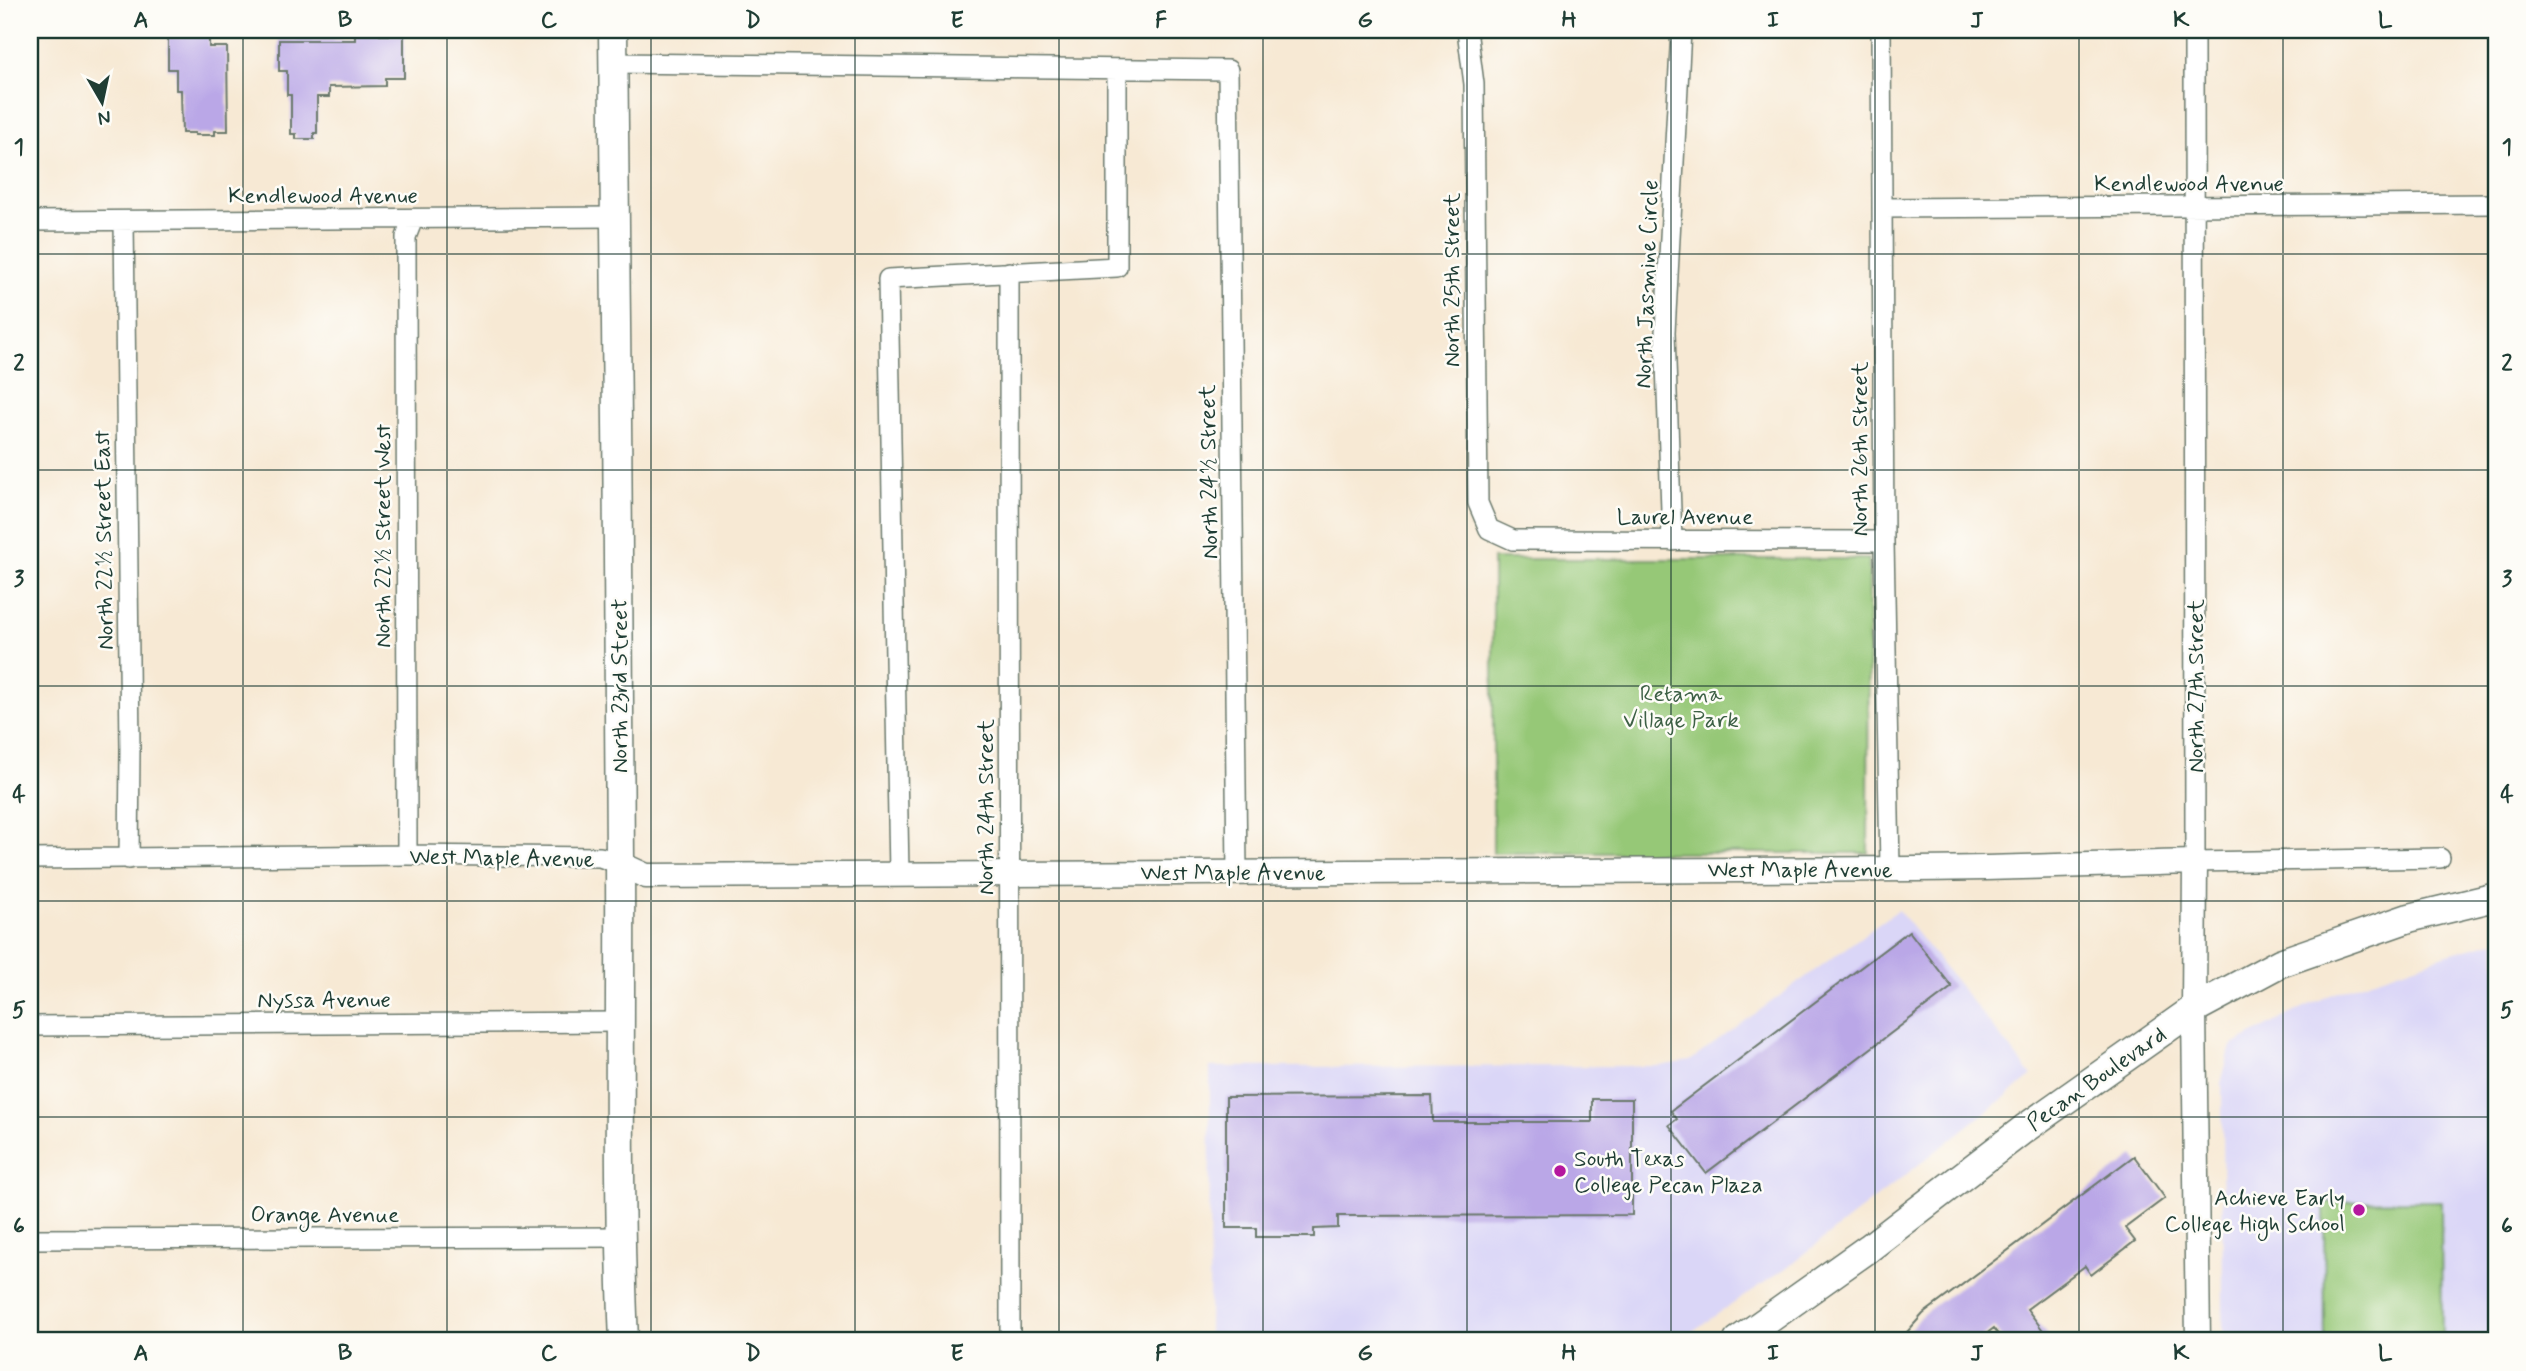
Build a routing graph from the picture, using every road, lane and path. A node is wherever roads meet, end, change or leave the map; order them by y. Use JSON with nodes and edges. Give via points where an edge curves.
{"nodes":[{"id":1,"x":613,"y":30,"type":"edge"},
{"id":2,"x":1467,"y":30,"type":"edge"},
{"id":3,"x":1681,"y":30,"type":"edge"},
{"id":4,"x":1881,"y":30,"type":"edge"},
{"id":5,"x":2194,"y":30,"type":"edge"},
{"id":6,"x":614,"y":63,"type":"junction"},
{"id":7,"x":1117,"y":68,"type":"junction"},
{"id":8,"x":2496,"y":204,"type":"edge"},
{"id":9,"x":1882,"y":208,"type":"junction"},
{"id":10,"x":2195,"y":208,"type":"junction"},
{"id":11,"x":616,"y":217,"type":"junction"},
{"id":12,"x":413,"y":219,"type":"junction"},
{"id":13,"x":124,"y":220,"type":"junction"},
{"id":14,"x":30,"y":221,"type":"edge"},
{"id":15,"x":1009,"y":272,"type":"junction"},
{"id":16,"x":1489,"y":528,"type":"joint"},
{"id":17,"x":1672,"y":541,"type":"junction"},
{"id":18,"x":1884,"y":541,"type":"junction"},
{"id":19,"x":407,"y":855,"type":"junction"},
{"id":20,"x":2440,"y":858,"type":"dead end"},
{"id":21,"x":30,"y":859,"type":"edge"},
{"id":22,"x":129,"y":859,"type":"junction"},
{"id":23,"x":2195,"y":862,"type":"junction"},
{"id":24,"x":620,"y":864,"type":"junction"},
{"id":25,"x":1890,"y":868,"type":"junction"},
{"id":26,"x":1009,"y":872,"type":"junction"},
{"id":27,"x":899,"y":873,"type":"junction"},
{"id":28,"x":1237,"y":873,"type":"junction"},
{"id":29,"x":2496,"y":897,"type":"edge"},
{"id":30,"x":2194,"y":1009,"type":"junction"},
{"id":31,"x":618,"y":1021,"type":"junction"},
{"id":32,"x":30,"y":1026,"type":"edge"},
{"id":33,"x":620,"y":1237,"type":"junction"},
{"id":34,"x":30,"y":1239,"type":"edge"},
{"id":35,"x":624,"y":1341,"type":"edge"},
{"id":36,"x":1010,"y":1341,"type":"edge"},
{"id":37,"x":1738,"y":1341,"type":"edge"},
{"id":38,"x":2197,"y":1341,"type":"edge"}],
"edges":[{"from":1,"to":6,"type":"main road","name":"North 23rd Street"},
{"from":2,"to":16,"type":"street","name":"North 25th Street","via":[[1474,84],[1478,503]]},
{"from":3,"to":17,"type":"street","name":"North Jasmine Circle","via":[[1665,331]]},
{"from":4,"to":9,"type":"street","name":"North 26th Street"},
{"from":5,"to":10,"type":"street","name":"North 27th Street"},
{"from":6,"to":7,"type":"street"},
{"from":6,"to":11,"type":"main road","name":"North 23rd Street"},
{"from":7,"to":15,"type":"street","via":[[1117,267]]},
{"from":7,"to":28,"type":"street","name":"North 24½ Street","via":[[1228,70]]},
{"from":8,"to":10,"type":"street","name":"Kendlewood Avenue"},
{"from":9,"to":10,"type":"street","name":"Kendlewood Avenue"},
{"from":9,"to":18,"type":"street","name":"North 26th Street"},
{"from":10,"to":23,"type":"street","name":"North 27th Street"},
{"from":11,"to":12,"type":"street","name":"Kendlewood Avenue"},
{"from":11,"to":24,"type":"main road","name":"North 23rd Street"},
{"from":12,"to":13,"type":"street","name":"Kendlewood Avenue"},
{"from":12,"to":19,"type":"street","name":"North 22½ Street West","via":[[406,237]]},
{"from":13,"to":14,"type":"street","name":"Kendlewood Avenue"},
{"from":13,"to":22,"type":"street","name":"North 22½ Street East"},
{"from":15,"to":26,"type":"street","name":"North 24th Street"},
{"from":15,"to":27,"type":"street","via":[[888,279]]},
{"from":16,"to":17,"type":"street","name":"Laurel Avenue","via":[[1513,540]]},
{"from":17,"to":18,"type":"street","name":"Laurel Avenue"},
{"from":18,"to":25,"type":"street","name":"North 26th Street"},
{"from":19,"to":22,"type":"street","name":"West Maple Avenue"},
{"from":19,"to":24,"type":"street","name":"West Maple Avenue","via":[[600,857]]},
{"from":20,"to":23,"type":"street","name":"West Maple Avenue"},
{"from":21,"to":22,"type":"street","name":"West Maple Avenue"},
{"from":23,"to":25,"type":"street","name":"West Maple Avenue"},
{"from":23,"to":30,"type":"street","name":"North 27th Street"},
{"from":24,"to":27,"type":"street","name":"West Maple Avenue","via":[[646,876]]},
{"from":24,"to":31,"type":"main road","name":"North 23rd Street"},
{"from":25,"to":28,"type":"street","name":"West Maple Avenue"},
{"from":26,"to":27,"type":"street","name":"West Maple Avenue"},
{"from":26,"to":28,"type":"street","name":"West Maple Avenue"},
{"from":26,"to":36,"type":"street","name":"North 24th Street"},
{"from":29,"to":30,"type":"main road","name":"Pecan Boulevard","via":[[2409,918],[2280,963]]},
{"from":30,"to":37,"type":"main road","name":"Pecan Boulevard"},
{"from":30,"to":38,"type":"street","name":"North 27th Street"},
{"from":31,"to":32,"type":"street","name":"Nyssa Avenue"},
{"from":31,"to":33,"type":"main road","name":"North 23rd Street"},
{"from":33,"to":34,"type":"street","name":"Orange Avenue"},
{"from":33,"to":35,"type":"main road","name":"North 23rd Street"}]}
